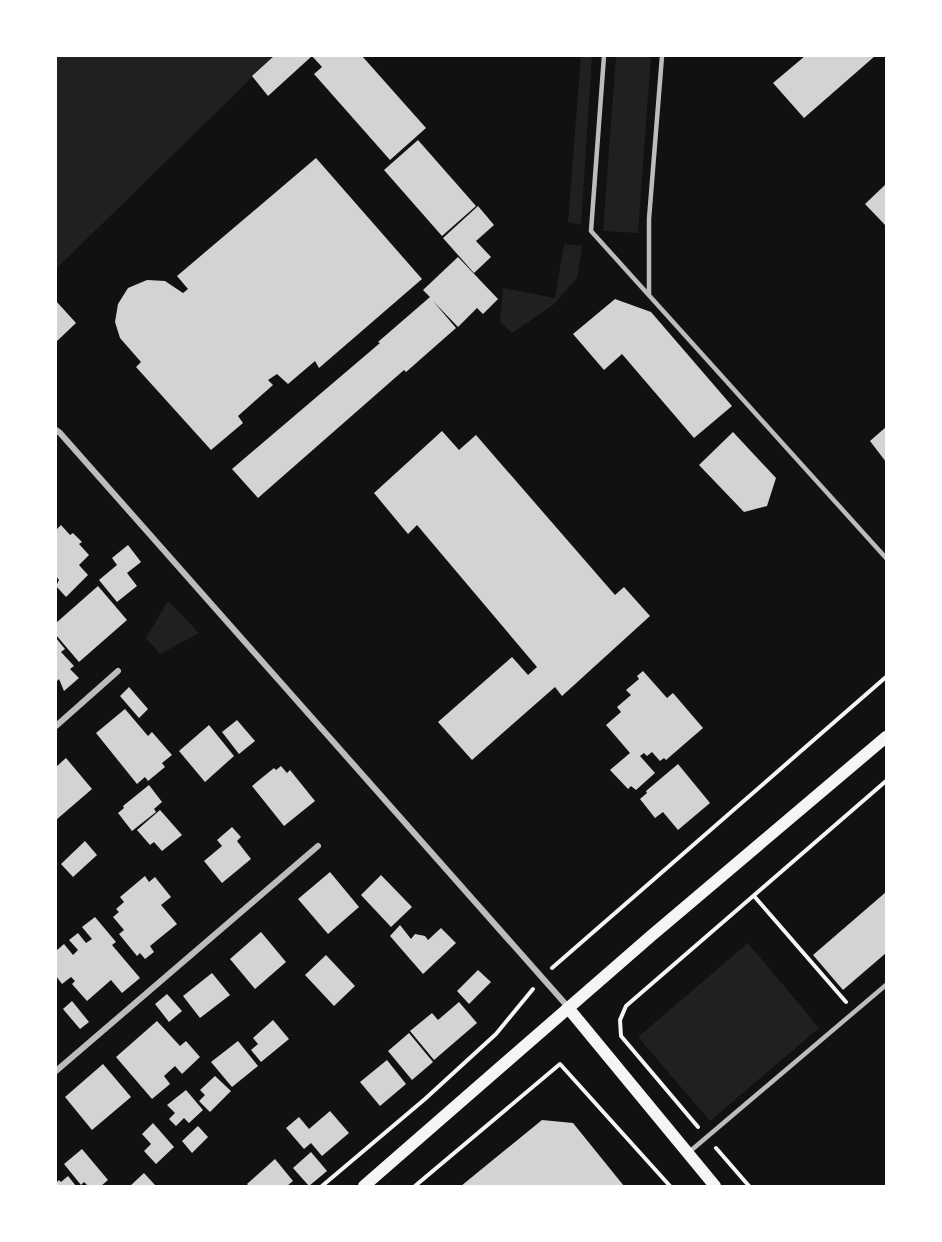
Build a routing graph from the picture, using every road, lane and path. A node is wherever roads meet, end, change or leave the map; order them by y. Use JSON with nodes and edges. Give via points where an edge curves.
{"nodes":[{"id":1,"x":604,"y":56,"type":"edge"},
{"id":2,"x":662,"y":56,"type":"edge"},
{"id":3,"x":649,"y":294,"type":"junction"},
{"id":4,"x":56,"y":430,"type":"edge"},
{"id":5,"x":886,"y":558,"type":"edge"},
{"id":6,"x":118,"y":671,"type":"dead end"},
{"id":7,"x":886,"y":677,"type":"edge"},
{"id":8,"x":56,"y":726,"type":"edge"},
{"id":9,"x":886,"y":737,"type":"edge"},
{"id":10,"x":886,"y":781,"type":"edge"},
{"id":11,"x":318,"y":846,"type":"dead end"},
{"id":12,"x":754,"y":896,"type":"junction"},
{"id":13,"x":541,"y":978,"type":"junction"},
{"id":14,"x":886,"y":985,"type":"edge"},
{"id":15,"x":569,"y":1009,"type":"junction"},
{"id":16,"x":855,"y":1012,"type":"junction"},
{"id":17,"x":56,"y":1071,"type":"edge"},
{"id":18,"x":707,"y":1137,"type":"junction"},
{"id":19,"x":688,"y":1153,"type":"junction"},
{"id":20,"x":322,"y":1186,"type":"edge"},
{"id":21,"x":364,"y":1186,"type":"edge"},
{"id":22,"x":415,"y":1186,"type":"edge"},
{"id":23,"x":670,"y":1186,"type":"edge"},
{"id":24,"x":715,"y":1186,"type":"edge"},
{"id":25,"x":749,"y":1186,"type":"edge"}],
"edges":[{"from":1,"to":3,"type":"lane","via":[[591,231]]},
{"from":2,"to":3,"type":"lane","via":[[650,219]]},
{"from":3,"to":5,"type":"lane"},
{"from":4,"to":13,"type":"street"},
{"from":6,"to":8,"type":"street"},
{"from":7,"to":13,"type":"path"},
{"from":9,"to":15,"type":"main road"},
{"from":10,"to":12,"type":"path"},
{"from":11,"to":17,"type":"street"},
{"from":12,"to":16,"type":"path"},
{"from":12,"to":18,"type":"path","via":[[626,1006],[620,1020],[621,1036]]},
{"from":13,"to":15,"type":"street"},
{"from":13,"to":20,"type":"path","via":[[496,1034]]},
{"from":14,"to":16,"type":"lane"},
{"from":15,"to":19,"type":"main road"},
{"from":15,"to":21,"type":"main road"},
{"from":16,"to":18,"type":"lane"},
{"from":18,"to":19,"type":"lane"},
{"from":18,"to":25,"type":"path"},
{"from":19,"to":24,"type":"main road"},
{"from":22,"to":23,"type":"path","via":[[560,1064]]}]}
